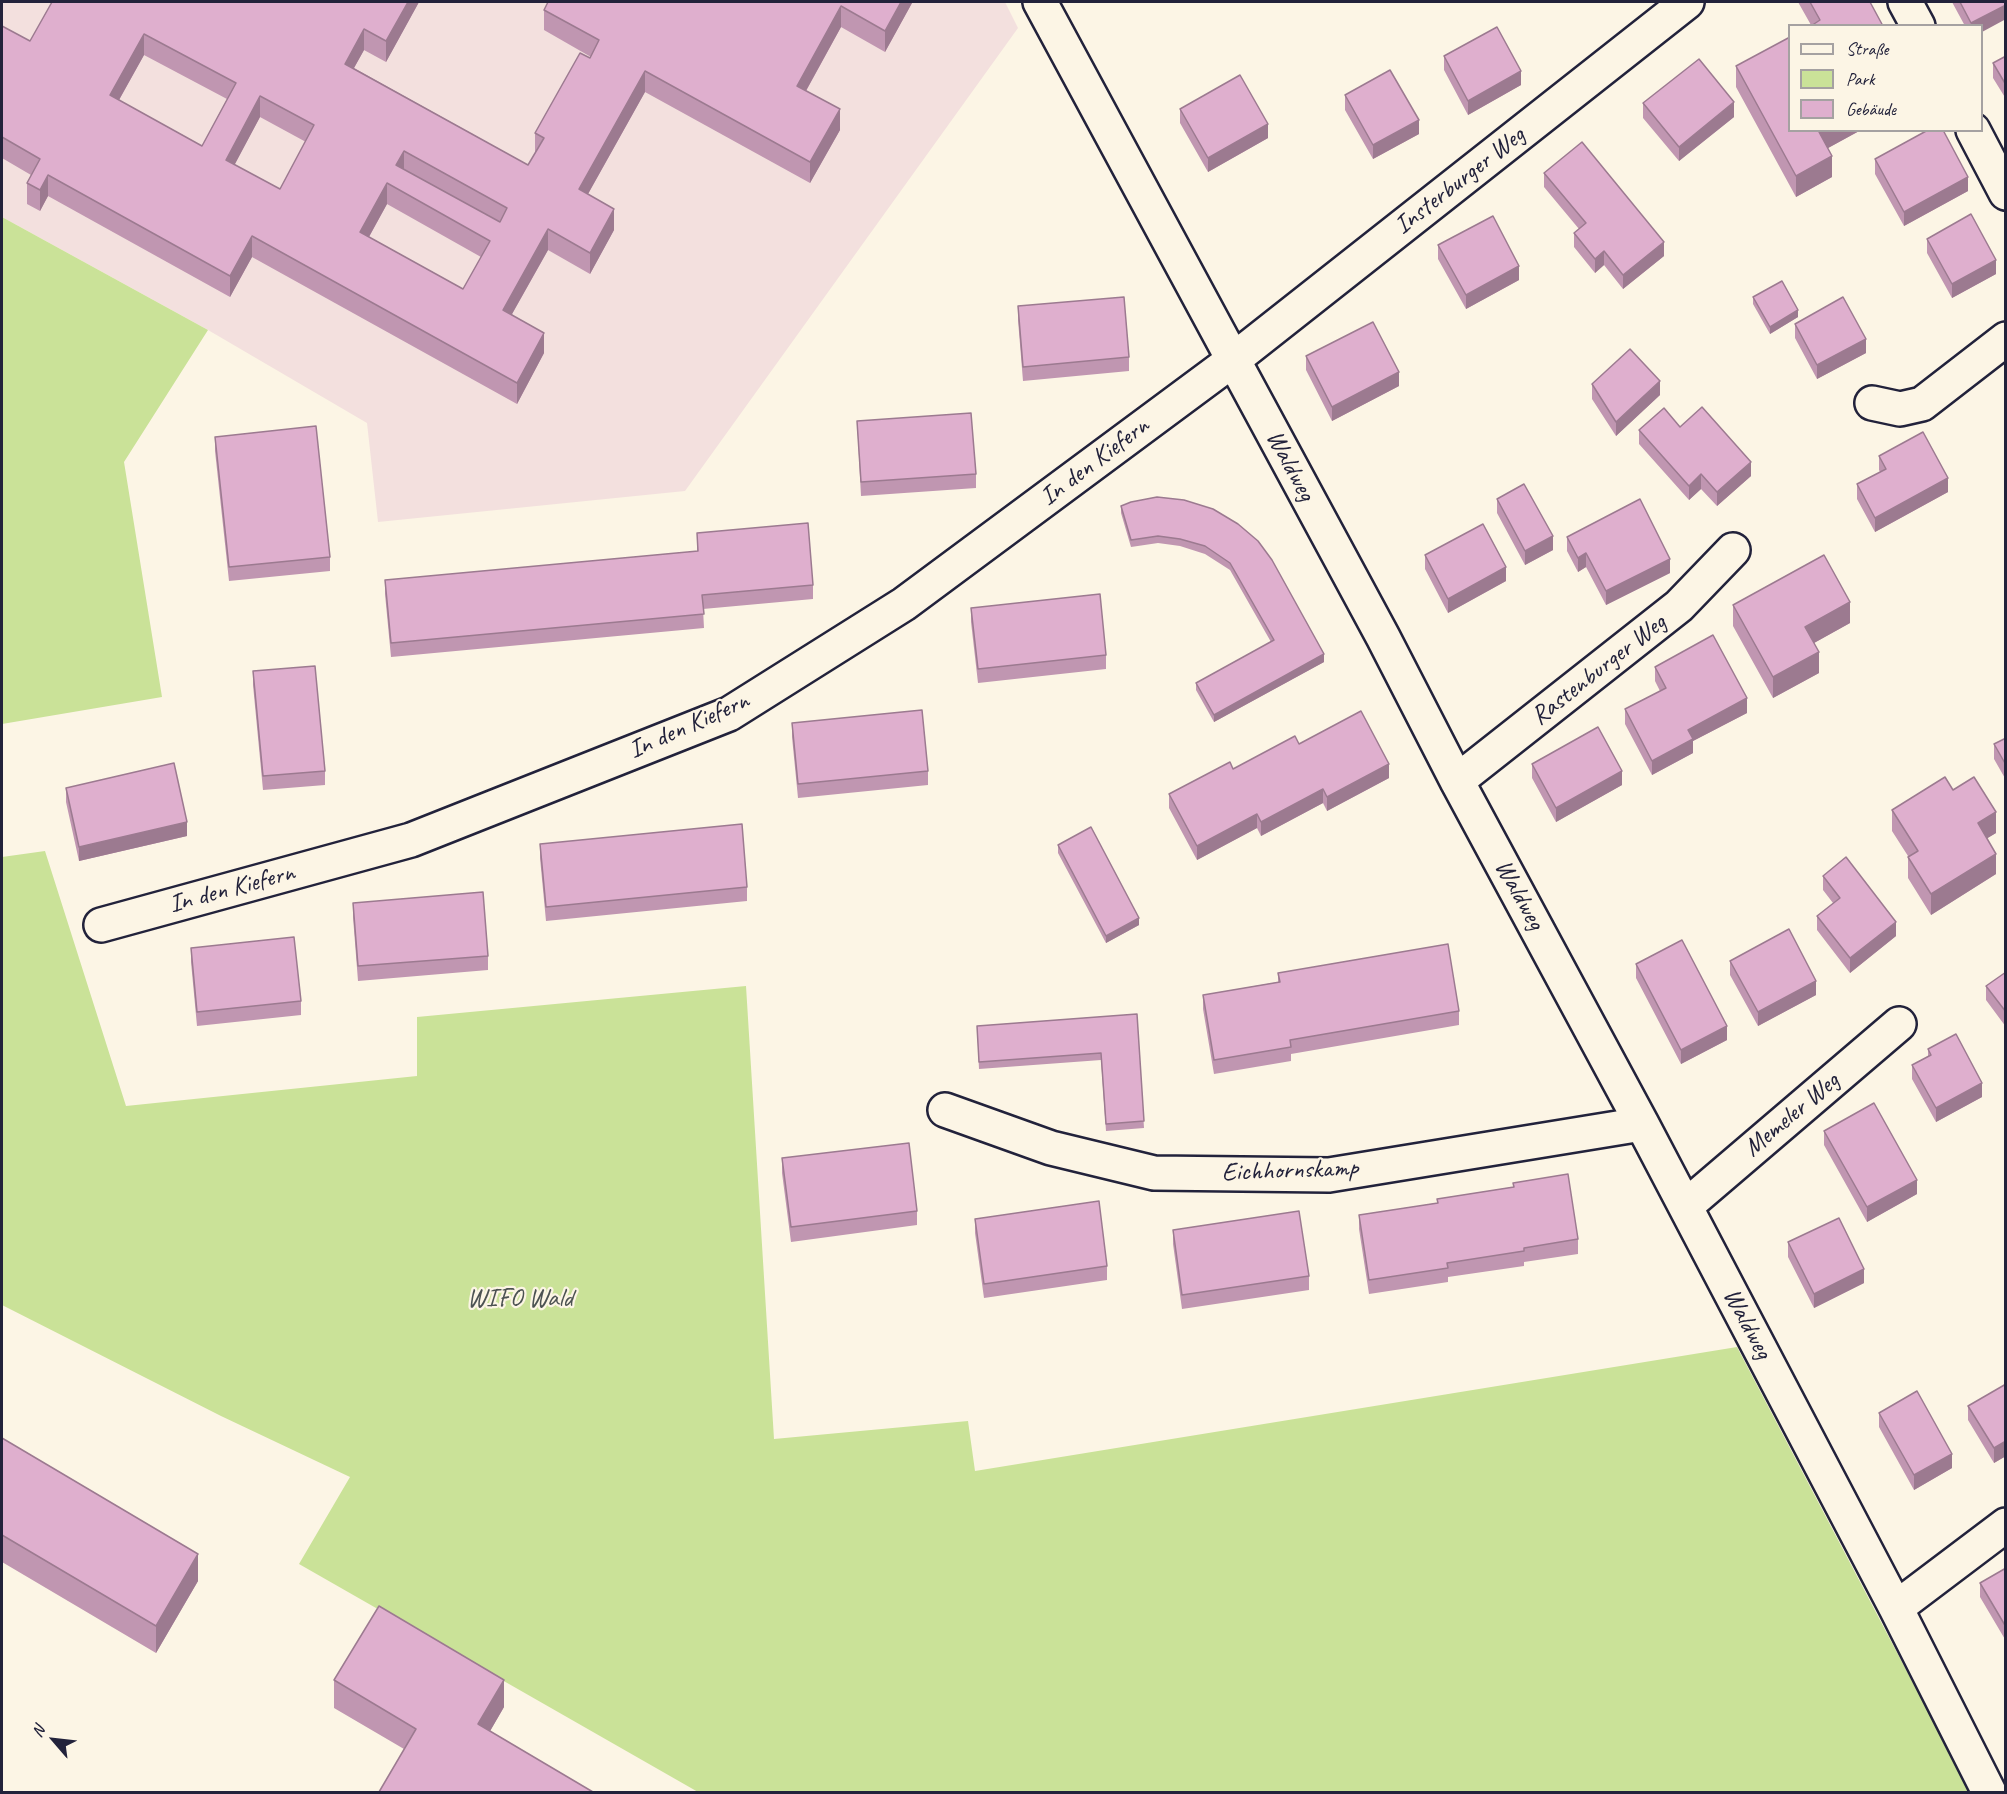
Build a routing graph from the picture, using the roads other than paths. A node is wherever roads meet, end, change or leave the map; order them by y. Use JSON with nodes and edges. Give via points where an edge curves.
{"nodes":[{"id":1,"x":1040,"y":2,"type":"edge"},
{"id":2,"x":1687,"y":2,"type":"edge"},
{"id":3,"x":1905,"y":2,"type":"edge"},
{"id":4,"x":1917,"y":24,"type":"edge"},
{"id":5,"x":1974,"y":132,"type":"edge"},
{"id":6,"x":2006,"y":193,"type":"edge"},
{"id":7,"x":2006,"y":339,"type":"edge"},
{"id":8,"x":1233,"y":360,"type":"junction"},
{"id":9,"x":1872,"y":403,"type":"dead end"},
{"id":10,"x":1733,"y":550,"type":"dead end"},
{"id":11,"x":1456,"y":782,"type":"junction"},
{"id":12,"x":101,"y":925,"type":"dead end"},
{"id":13,"x":1899,"y":1024,"type":"dead end"},
{"id":14,"x":945,"y":1110,"type":"dead end"},
{"id":15,"x":1642,"y":1124,"type":"junction"},
{"id":16,"x":1686,"y":1206,"type":"junction"},
{"id":17,"x":2006,"y":1525,"type":"edge"},
{"id":18,"x":1896,"y":1608,"type":"junction"},
{"id":19,"x":1989,"y":1792,"type":"edge"}],
"edges":[{"from":1,"to":8,"type":"street","name":"Waldweg"},
{"from":2,"to":8,"type":"street","name":"Insterburger Weg"},
{"from":3,"to":4,"type":"street"},
{"from":5,"to":6,"type":"street"},
{"from":7,"to":9,"type":"street","via":[[1922,404],[1900,409]]},
{"from":8,"to":11,"type":"street","name":"Waldweg","via":[[1383,637]]},
{"from":8,"to":12,"type":"street","name":"In den Kiefern","via":[[904,604],[729,714],[411,840]]},
{"from":10,"to":11,"type":"street","name":"Rastenburger Weg","via":[[1679,606]]},
{"from":11,"to":15,"type":"street","name":"Waldweg"},
{"from":13,"to":16,"type":"street","name":"Memeler Weg"},
{"from":14,"to":15,"type":"street","name":"Eichhornskamp","via":[[1051,1148],[1154,1173],[1329,1176]]},
{"from":15,"to":16,"type":"street","name":"Waldweg"},
{"from":16,"to":18,"type":"street","name":"Waldweg"},
{"from":17,"to":18,"type":"street"},
{"from":18,"to":19,"type":"street","name":"Waldweg"}]}
